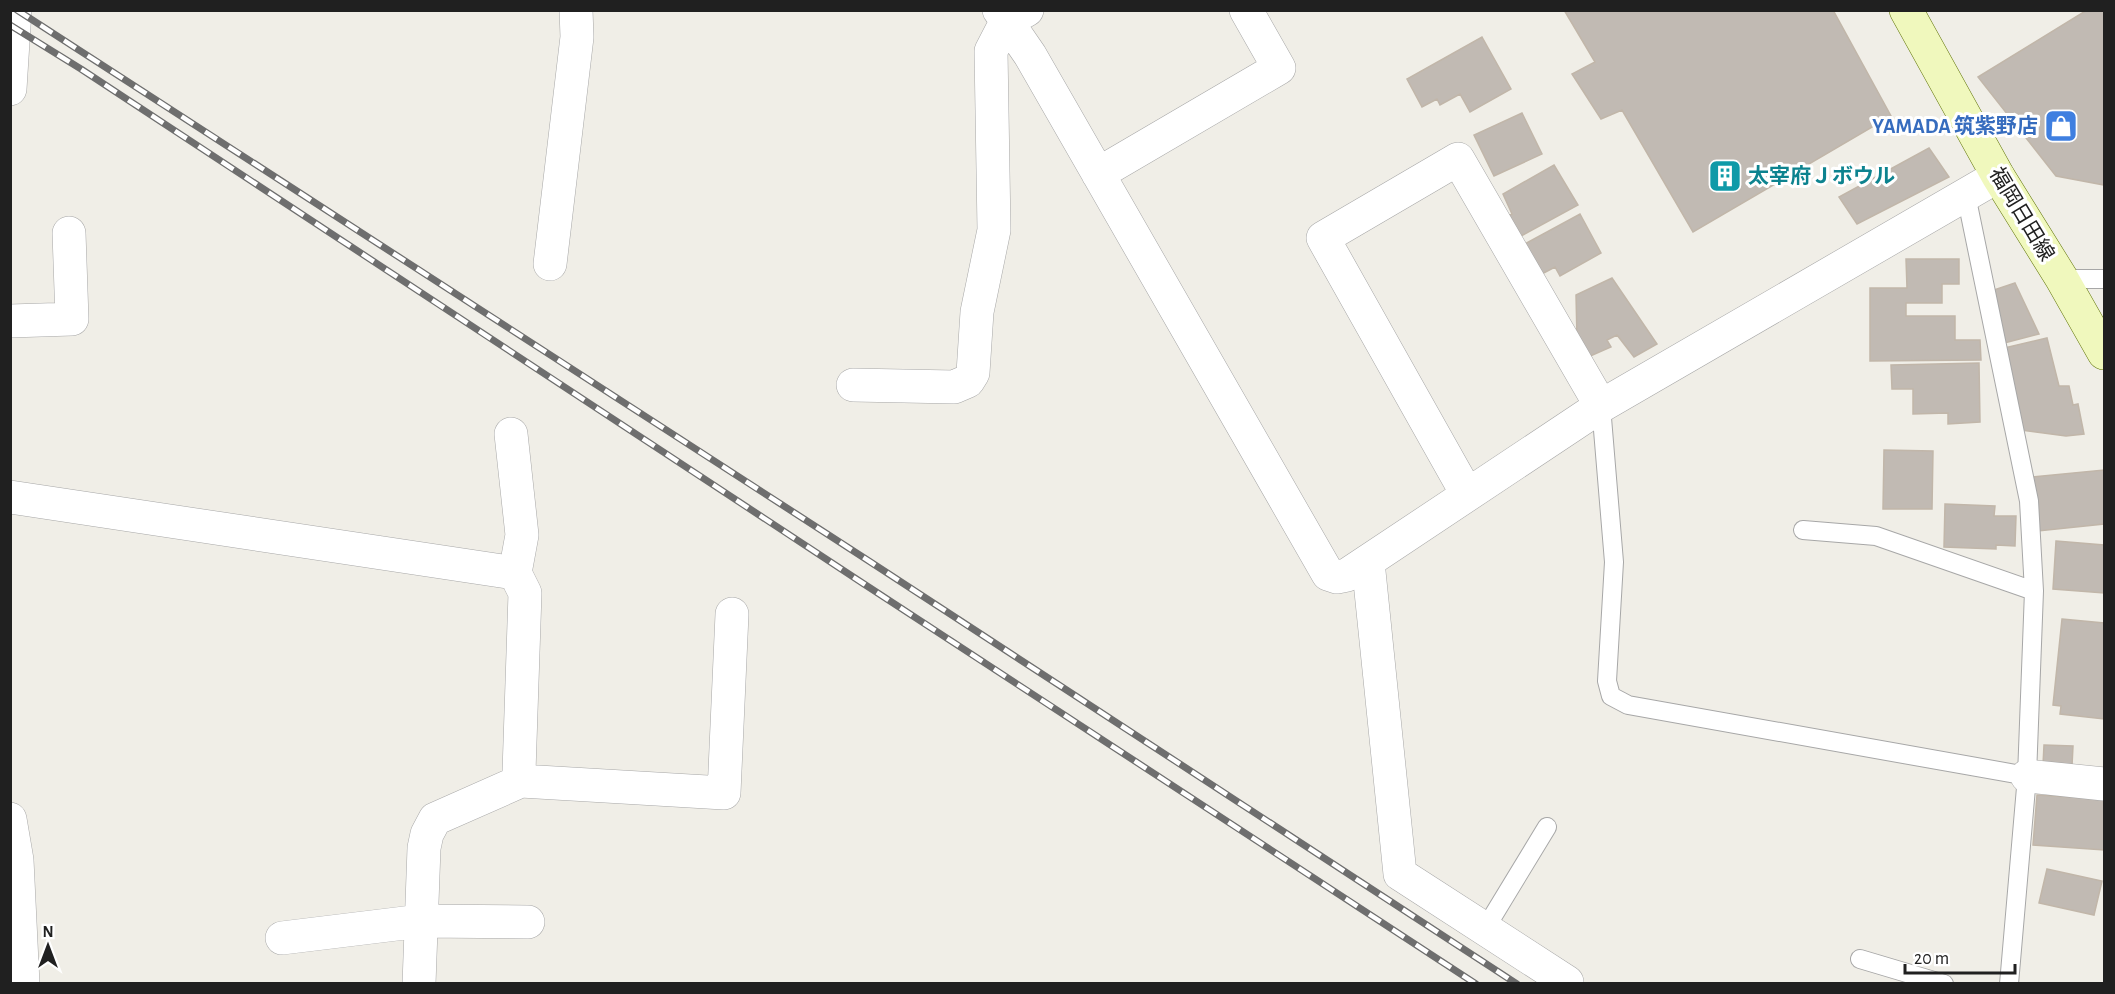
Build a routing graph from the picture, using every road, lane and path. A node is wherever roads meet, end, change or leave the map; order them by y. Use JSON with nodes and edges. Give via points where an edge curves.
{"nodes":[{"id":1,"x":15,"y":10,"type":"edge"},
{"id":2,"x":576,"y":10,"type":"edge"},
{"id":3,"x":1246,"y":10,"type":"edge"},
{"id":4,"x":1906,"y":10,"type":"edge"},
{"id":5,"x":1011,"y":14,"type":"edge"},
{"id":6,"x":11,"y":78,"type":"edge"},
{"id":7,"x":1098,"y":174,"type":"junction"},
{"id":8,"x":1998,"y":176,"type":"junction"},
{"id":9,"x":1966,"y":195,"type":"junction"},
{"id":10,"x":69,"y":233,"type":"dead end"},
{"id":11,"x":550,"y":264,"type":"dead end"},
{"id":12,"x":2062,"y":279,"type":"junction"},
{"id":13,"x":2104,"y":279,"type":"edge"},
{"id":14,"x":10,"y":321,"type":"edge"},
{"id":15,"x":2104,"y":353,"type":"edge"},
{"id":16,"x":853,"y":385,"type":"dead end"},
{"id":17,"x":1601,"y":406,"type":"junction"},
{"id":18,"x":512,"y":434,"type":"dead end"},
{"id":19,"x":1467,"y":494,"type":"junction"},
{"id":20,"x":10,"y":497,"type":"edge"},
{"id":21,"x":1803,"y":530,"type":"dead end"},
{"id":22,"x":1368,"y":562,"type":"junction"},
{"id":23,"x":515,"y":573,"type":"junction"},
{"id":24,"x":2034,"y":591,"type":"junction"},
{"id":25,"x":732,"y":614,"type":"dead end"},
{"id":26,"x":2027,"y":777,"type":"junction"},
{"id":27,"x":520,"y":781,"type":"junction"},
{"id":28,"x":2104,"y":784,"type":"edge"},
{"id":29,"x":10,"y":819,"type":"edge"},
{"id":30,"x":1547,"y":827,"type":"dead end"},
{"id":31,"x":14,"y":861,"type":"edge"},
{"id":32,"x":421,"y":921,"type":"junction"},
{"id":33,"x":528,"y":922,"type":"dead end"},
{"id":34,"x":1485,"y":928,"type":"junction"},
{"id":35,"x":282,"y":938,"type":"dead end"},
{"id":36,"x":1860,"y":959,"type":"dead end"},
{"id":37,"x":1567,"y":982,"type":"dead end"},
{"id":38,"x":23,"y":984,"type":"edge"},
{"id":39,"x":419,"y":984,"type":"edge"},
{"id":40,"x":1944,"y":984,"type":"edge"},
{"id":41,"x":2009,"y":984,"type":"edge"}],
"edges":[{"from":1,"to":6,"type":"street"},
{"from":2,"to":11,"type":"street","via":[[577,37]]},
{"from":3,"to":7,"type":"street","via":[[1279,68]]},
{"from":4,"to":8,"type":"main road","name":"福岡日田線"},
{"from":5,"to":7,"type":"street"},
{"from":5,"to":16,"type":"street","via":[[991,51],[994,230],[977,312],[974,374],[954,387]]},
{"from":7,"to":22,"type":"street","via":[[1328,574],[1347,575]]},
{"from":8,"to":9,"type":"street"},
{"from":8,"to":12,"type":"main road","name":"福岡日田線"},
{"from":9,"to":17,"type":"street"},
{"from":9,"to":24,"type":"lane","via":[[2029,501]]},
{"from":10,"to":14,"type":"street","via":[[72,319]]},
{"from":12,"to":13,"type":"lane"},
{"from":12,"to":15,"type":"main road","name":"福岡日田線"},
{"from":17,"to":19,"type":"street"},
{"from":17,"to":19,"type":"street","via":[[1458,159],[1323,238]]},
{"from":17,"to":26,"type":"lane","via":[[1614,562],[1607,681],[1611,696],[1628,705]]},
{"from":18,"to":23,"type":"street","via":[[522,535]]},
{"from":19,"to":22,"type":"street"},
{"from":20,"to":23,"type":"street"},
{"from":21,"to":24,"type":"lane","via":[[1876,536]]},
{"from":22,"to":34,"type":"street","via":[[1400,874]]},
{"from":23,"to":27,"type":"street","via":[[525,593]]},
{"from":24,"to":26,"type":"lane"},
{"from":25,"to":27,"type":"street","via":[[724,793]]},
{"from":26,"to":28,"type":"street"},
{"from":26,"to":41,"type":"lane"},
{"from":27,"to":32,"type":"street","via":[[435,819],[423,848]]},
{"from":29,"to":31,"type":"street"},
{"from":30,"to":34,"type":"lane"},
{"from":31,"to":38,"type":"street"},
{"from":32,"to":33,"type":"street"},
{"from":32,"to":35,"type":"street"},
{"from":32,"to":39,"type":"street"},
{"from":34,"to":37,"type":"street"},
{"from":36,"to":40,"type":"lane"}]}
